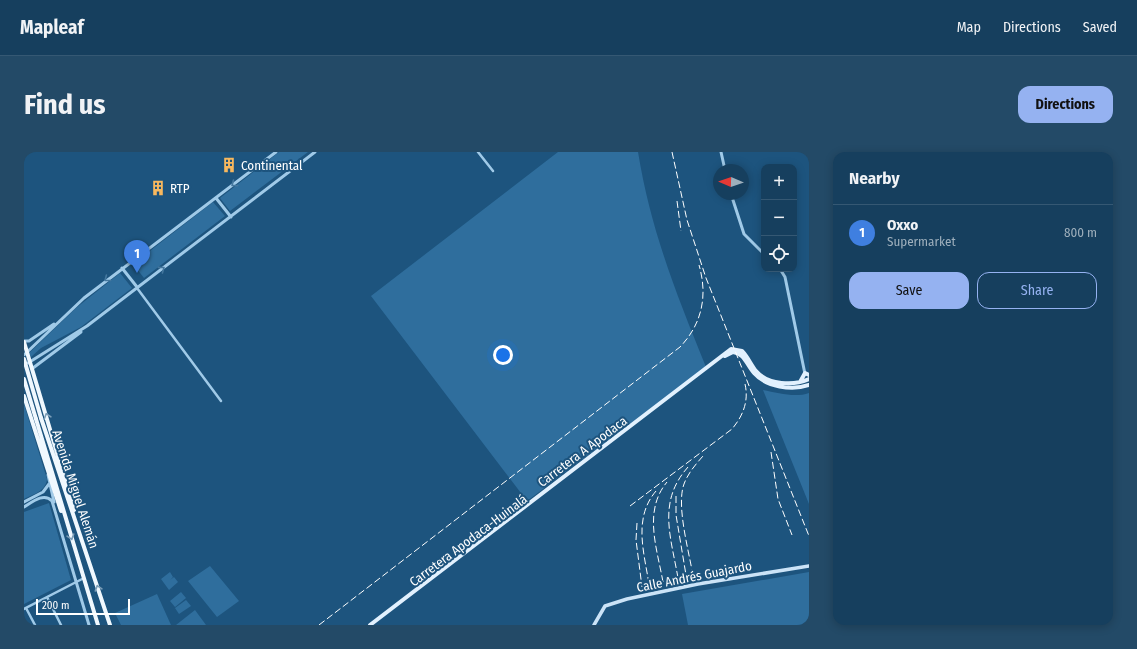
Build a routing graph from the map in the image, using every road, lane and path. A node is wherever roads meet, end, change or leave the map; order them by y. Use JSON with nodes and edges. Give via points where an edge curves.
{"nodes":[{"id":1,"x":276,"y":152,"type":"edge"},
{"id":2,"x":315,"y":152,"type":"edge"},
{"id":3,"x":478,"y":152,"type":"edge"},
{"id":4,"x":721,"y":152,"type":"edge"},
{"id":5,"x":724,"y":164,"type":"edge"},
{"id":6,"x":493,"y":171,"type":"dead end"},
{"id":7,"x":216,"y":198,"type":"junction"},
{"id":8,"x":733,"y":200,"type":"edge"},
{"id":9,"x":231,"y":217,"type":"junction"},
{"id":10,"x":761,"y":251,"type":"edge"},
{"id":11,"x":122,"y":268,"type":"junction"},
{"id":12,"x":782,"y":272,"type":"edge"},
{"id":13,"x":137,"y":287,"type":"junction"},
{"id":14,"x":63,"y":316,"type":"junction"},
{"id":15,"x":87,"y":326,"type":"junction"},
{"id":16,"x":24,"y":342,"type":"edge"},
{"id":17,"x":26,"y":353,"type":"edge"},
{"id":18,"x":24,"y":359,"type":"edge"},
{"id":19,"x":30,"y":362,"type":"junction"},
{"id":20,"x":24,"y":366,"type":"edge"},
{"id":21,"x":33,"y":368,"type":"junction"},
{"id":22,"x":807,"y":374,"type":"edge"},
{"id":23,"x":36,"y":378,"type":"junction"},
{"id":24,"x":24,"y":380,"type":"edge"},
{"id":25,"x":808,"y":380,"type":"edge"},
{"id":26,"x":799,"y":383,"type":"junction"},
{"id":27,"x":809,"y":385,"type":"edge"},
{"id":28,"x":794,"y":388,"type":"junction"},
{"id":29,"x":24,"y":396,"type":"edge"},
{"id":30,"x":221,"y":402,"type":"dead end"},
{"id":31,"x":48,"y":475,"type":"junction"},
{"id":32,"x":49,"y":482,"type":"junction"},
{"id":33,"x":24,"y":502,"type":"edge"},
{"id":34,"x":24,"y":507,"type":"edge"},
{"id":35,"x":59,"y":519,"type":"junction"},
{"id":36,"x":75,"y":521,"type":"junction"},
{"id":37,"x":67,"y":523,"type":"junction"},
{"id":38,"x":809,"y":566,"type":"edge"},
{"id":39,"x":84,"y":578,"type":"junction"},
{"id":40,"x":77,"y":582,"type":"junction"},
{"id":41,"x":47,"y":598,"type":"junction"},
{"id":42,"x":25,"y":608,"type":"edge"},
{"id":43,"x":35,"y":625,"type":"edge"},
{"id":44,"x":61,"y":625,"type":"edge"},
{"id":45,"x":89,"y":625,"type":"edge"},
{"id":46,"x":98,"y":625,"type":"edge"},
{"id":47,"x":110,"y":625,"type":"edge"},
{"id":48,"x":370,"y":625,"type":"edge"},
{"id":49,"x":374,"y":625,"type":"edge"},
{"id":50,"x":594,"y":625,"type":"edge"}],
"edges":[{"from":1,"to":7,"type":"street","one_way":true},
{"from":2,"to":9,"type":"street"},
{"from":3,"to":6,"type":"street"},
{"from":4,"to":5,"type":"street"},
{"from":7,"to":9,"type":"street"},
{"from":7,"to":11,"type":"street"},
{"from":8,"to":10,"type":"street","via":[[744,234]]},
{"from":13,"to":9,"type":"street","one_way":true},
{"from":11,"to":13,"type":"street"},
{"from":11,"to":14,"type":"street","one_way":true},
{"from":12,"to":22,"type":"street"},
{"from":13,"to":15,"type":"street"},
{"from":13,"to":30,"type":"street"},
{"from":14,"to":16,"type":"street","via":[[34,338]]},
{"from":14,"to":17,"type":"street"},
{"from":15,"to":19,"type":"street"},
{"from":15,"to":21,"type":"street","via":[[75,338]]},
{"from":16,"to":17,"type":"highway"},
{"from":17,"to":19,"type":"highway"},
{"from":18,"to":36,"type":"highway","name":"Avenida Miguel Alemán","bridge":true},
{"from":19,"to":20,"type":"street"},
{"from":19,"to":21,"type":"highway"},
{"from":21,"to":23,"type":"highway"},
{"from":22,"to":25,"type":"street"},
{"from":22,"to":26,"type":"main road"},
{"from":23,"to":24,"type":"highway"},
{"from":36,"to":23,"type":"highway","one_way":true,"via":[[73,502]]},
{"from":24,"to":37,"type":"highway","name":"Avenida Miguel Alemán","bridge":true},
{"from":25,"to":26,"type":"main road","name":"Carretera A Apodaca"},
{"from":25,"to":28,"type":"main road","via":[[805,385]]},
{"from":26,"to":48,"type":"main road","name":"Carretera A Apodaca","via":[[787,384],[763,377],[756,372],[742,351],[731,349]]},
{"from":27,"to":28,"type":"main road","name":"Carretera Apodaca-Huinalá"},
{"from":28,"to":49,"type":"main road","name":"Carretera Apodaca-Huinalá","via":[[762,379],[754,373],[740,354],[729,353]]},
{"from":29,"to":31,"type":"highway"},
{"from":31,"to":32,"type":"street"},
{"from":31,"to":37,"type":"highway"},
{"from":32,"to":33,"type":"street","via":[[43,492]]},
{"from":32,"to":35,"type":"street"},
{"from":34,"to":35,"type":"street","via":[[46,497],[52,501]]},
{"from":35,"to":40,"type":"street"},
{"from":47,"to":36,"type":"highway","name":"Avenida Miguel Alemán","one_way":true},
{"from":37,"to":39,"type":"highway","name":"Avenida Miguel Alemán","one_way":true},
{"from":38,"to":50,"type":"main road","name":"Calle Andrés Guajardo","via":[[698,584],[620,601],[603,608]]},
{"from":39,"to":40,"type":"street"},
{"from":39,"to":46,"type":"highway","name":"Avenida Miguel Alemán"},
{"from":40,"to":41,"type":"street"},
{"from":40,"to":45,"type":"street"},
{"from":41,"to":42,"type":"street"},
{"from":41,"to":44,"type":"street"},
{"from":42,"to":43,"type":"street"}]}
